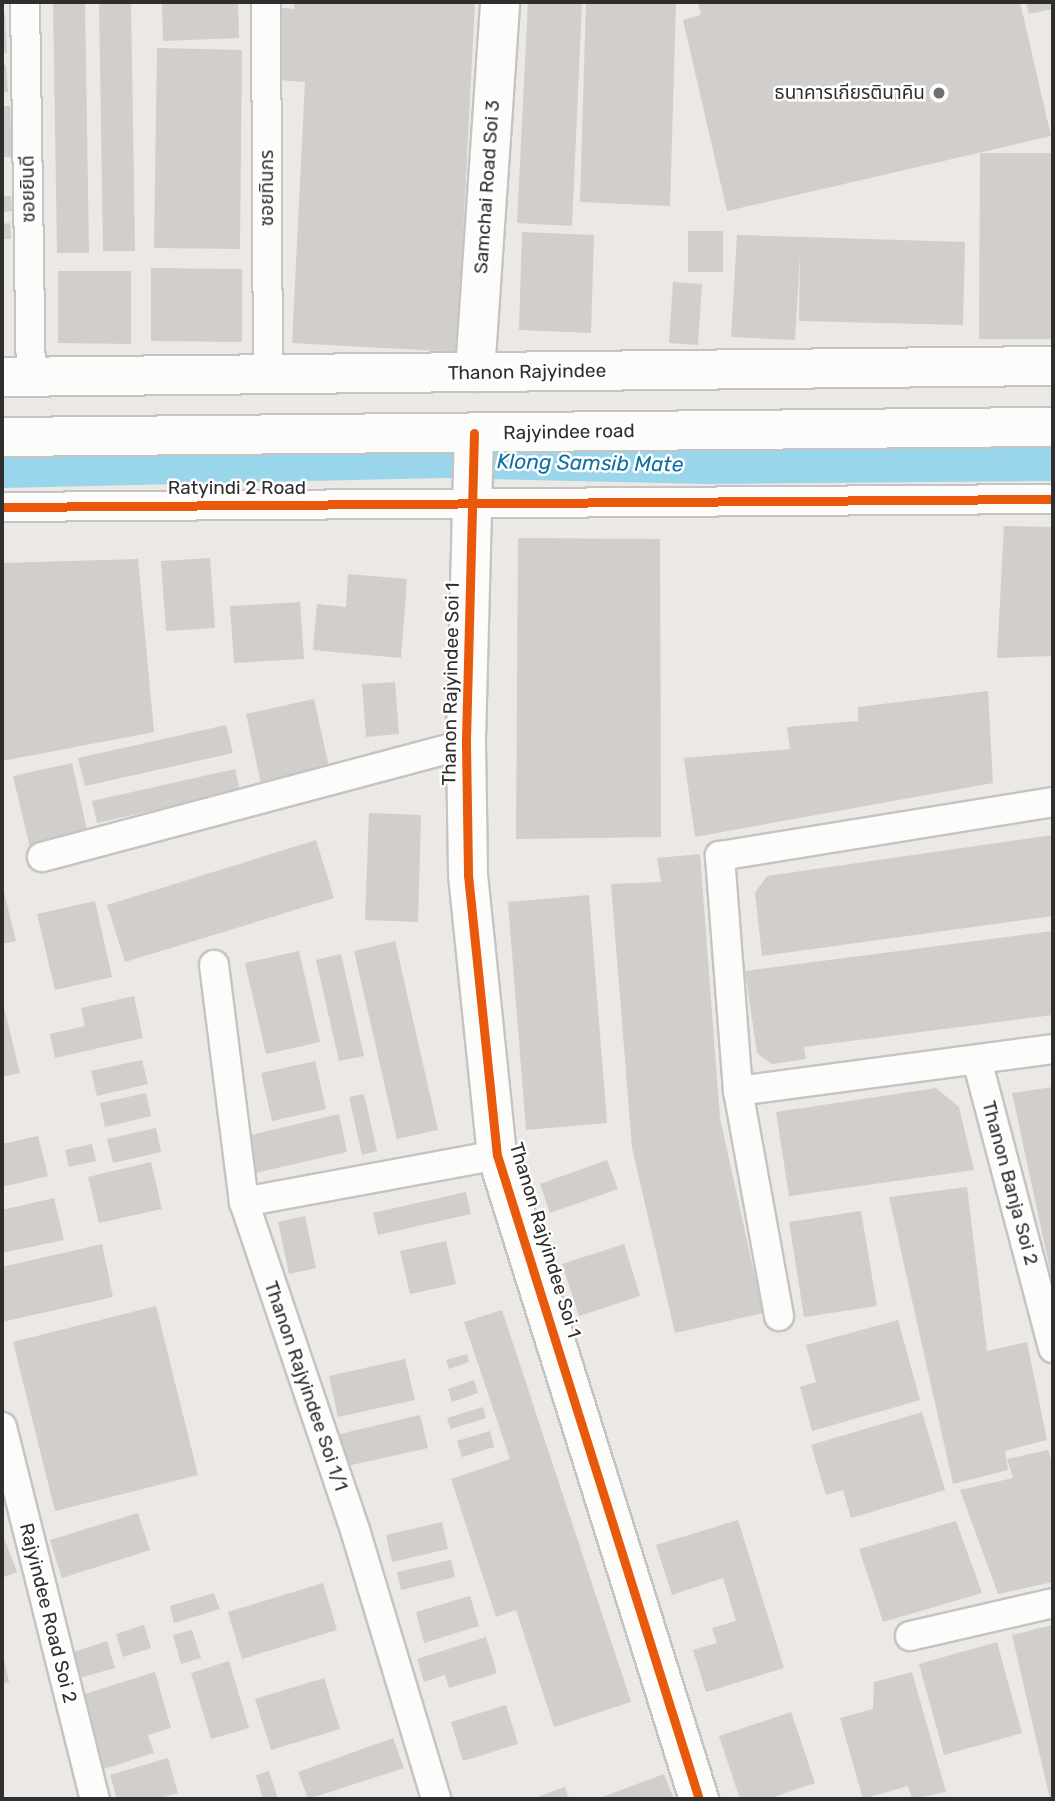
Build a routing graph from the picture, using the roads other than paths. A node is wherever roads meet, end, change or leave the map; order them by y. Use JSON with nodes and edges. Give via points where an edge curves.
{"nodes":[{"id":1,"x":25,"y":2,"type":"edge"},
{"id":2,"x":266,"y":2,"type":"edge"},
{"id":3,"x":500,"y":2,"type":"edge"},
{"id":4,"x":1053,"y":366,"type":"edge"},
{"id":5,"x":475,"y":372,"type":"junction"},
{"id":6,"x":268,"y":374,"type":"junction"},
{"id":7,"x":16,"y":377,"type":"edge"},
{"id":8,"x":1053,"y":427,"type":"edge"},
{"id":9,"x":474,"y":433,"type":"junction"},
{"id":10,"x":2,"y":437,"type":"edge"},
{"id":11,"x":1053,"y":499,"type":"edge"},
{"id":12,"x":472,"y":504,"type":"junction"},
{"id":13,"x":2,"y":507,"type":"edge"},
{"id":14,"x":466,"y":744,"type":"junction"},
{"id":15,"x":1053,"y":802,"type":"edge"},
{"id":16,"x":42,"y":857,"type":"dead end"},
{"id":17,"x":214,"y":965,"type":"dead end"},
{"id":18,"x":1053,"y":1049,"type":"edge"},
{"id":19,"x":977,"y":1060,"type":"junction"},
{"id":20,"x":738,"y":1091,"type":"junction"},
{"id":21,"x":497,"y":1155,"type":"junction"},
{"id":22,"x":244,"y":1202,"type":"junction"},
{"id":23,"x":779,"y":1316,"type":"dead end"},
{"id":24,"x":1053,"y":1348,"type":"edge"},
{"id":25,"x":2,"y":1427,"type":"edge"},
{"id":26,"x":1053,"y":1603,"type":"edge"},
{"id":27,"x":910,"y":1636,"type":"dead end"},
{"id":28,"x":95,"y":1799,"type":"edge"},
{"id":29,"x":436,"y":1799,"type":"edge"},
{"id":30,"x":699,"y":1799,"type":"edge"}],
"edges":[{"from":1,"to":7,"type":"street","name":"ซอยยินดี"},
{"from":2,"to":6,"type":"street","name":"ซอยทินกร"},
{"from":3,"to":5,"type":"main road","name":"Samchai Road Soi 3"},
{"from":4,"to":5,"type":"main road","name":"Thanon Rajyindee"},
{"from":5,"to":6,"type":"main road","name":"Thanon Rajyindee"},
{"from":6,"to":7,"type":"main road","name":"Thanon Rajyindee"},
{"from":8,"to":9,"type":"main road","name":"Rajyindee road"},
{"from":9,"to":10,"type":"main road","name":"Rajyindee road"},
{"from":9,"to":12,"type":"main road","name":"Thanon Rajyindee Soi 1"},
{"from":11,"to":12,"type":"street","name":"Ratyindi 2 Road"},
{"from":12,"to":13,"type":"street","name":"Ratyindi 2 Road"},
{"from":12,"to":14,"type":"main road","name":"Thanon Rajyindee Soi 1"},
{"from":14,"to":16,"type":"street"},
{"from":14,"to":21,"type":"main road","name":"Thanon Rajyindee Soi 1","via":[[468,875]]},
{"from":15,"to":20,"type":"street","via":[[720,856]]},
{"from":17,"to":22,"type":"street","name":"Thanon Rajyindee Soi 1/1"},
{"from":18,"to":19,"type":"street"},
{"from":19,"to":20,"type":"street"},
{"from":19,"to":24,"type":"street","name":"Thanon Banja Soi 2"},
{"from":20,"to":23,"type":"street"},
{"from":21,"to":22,"type":"street"},
{"from":21,"to":30,"type":"main road","name":"Thanon Rajyindee Soi 1"},
{"from":22,"to":29,"type":"street","name":"Thanon Rajyindee Soi 1/1","via":[[355,1530]]},
{"from":25,"to":28,"type":"street","name":"Rajyindee Road Soi 2"},
{"from":26,"to":27,"type":"street"}]}
